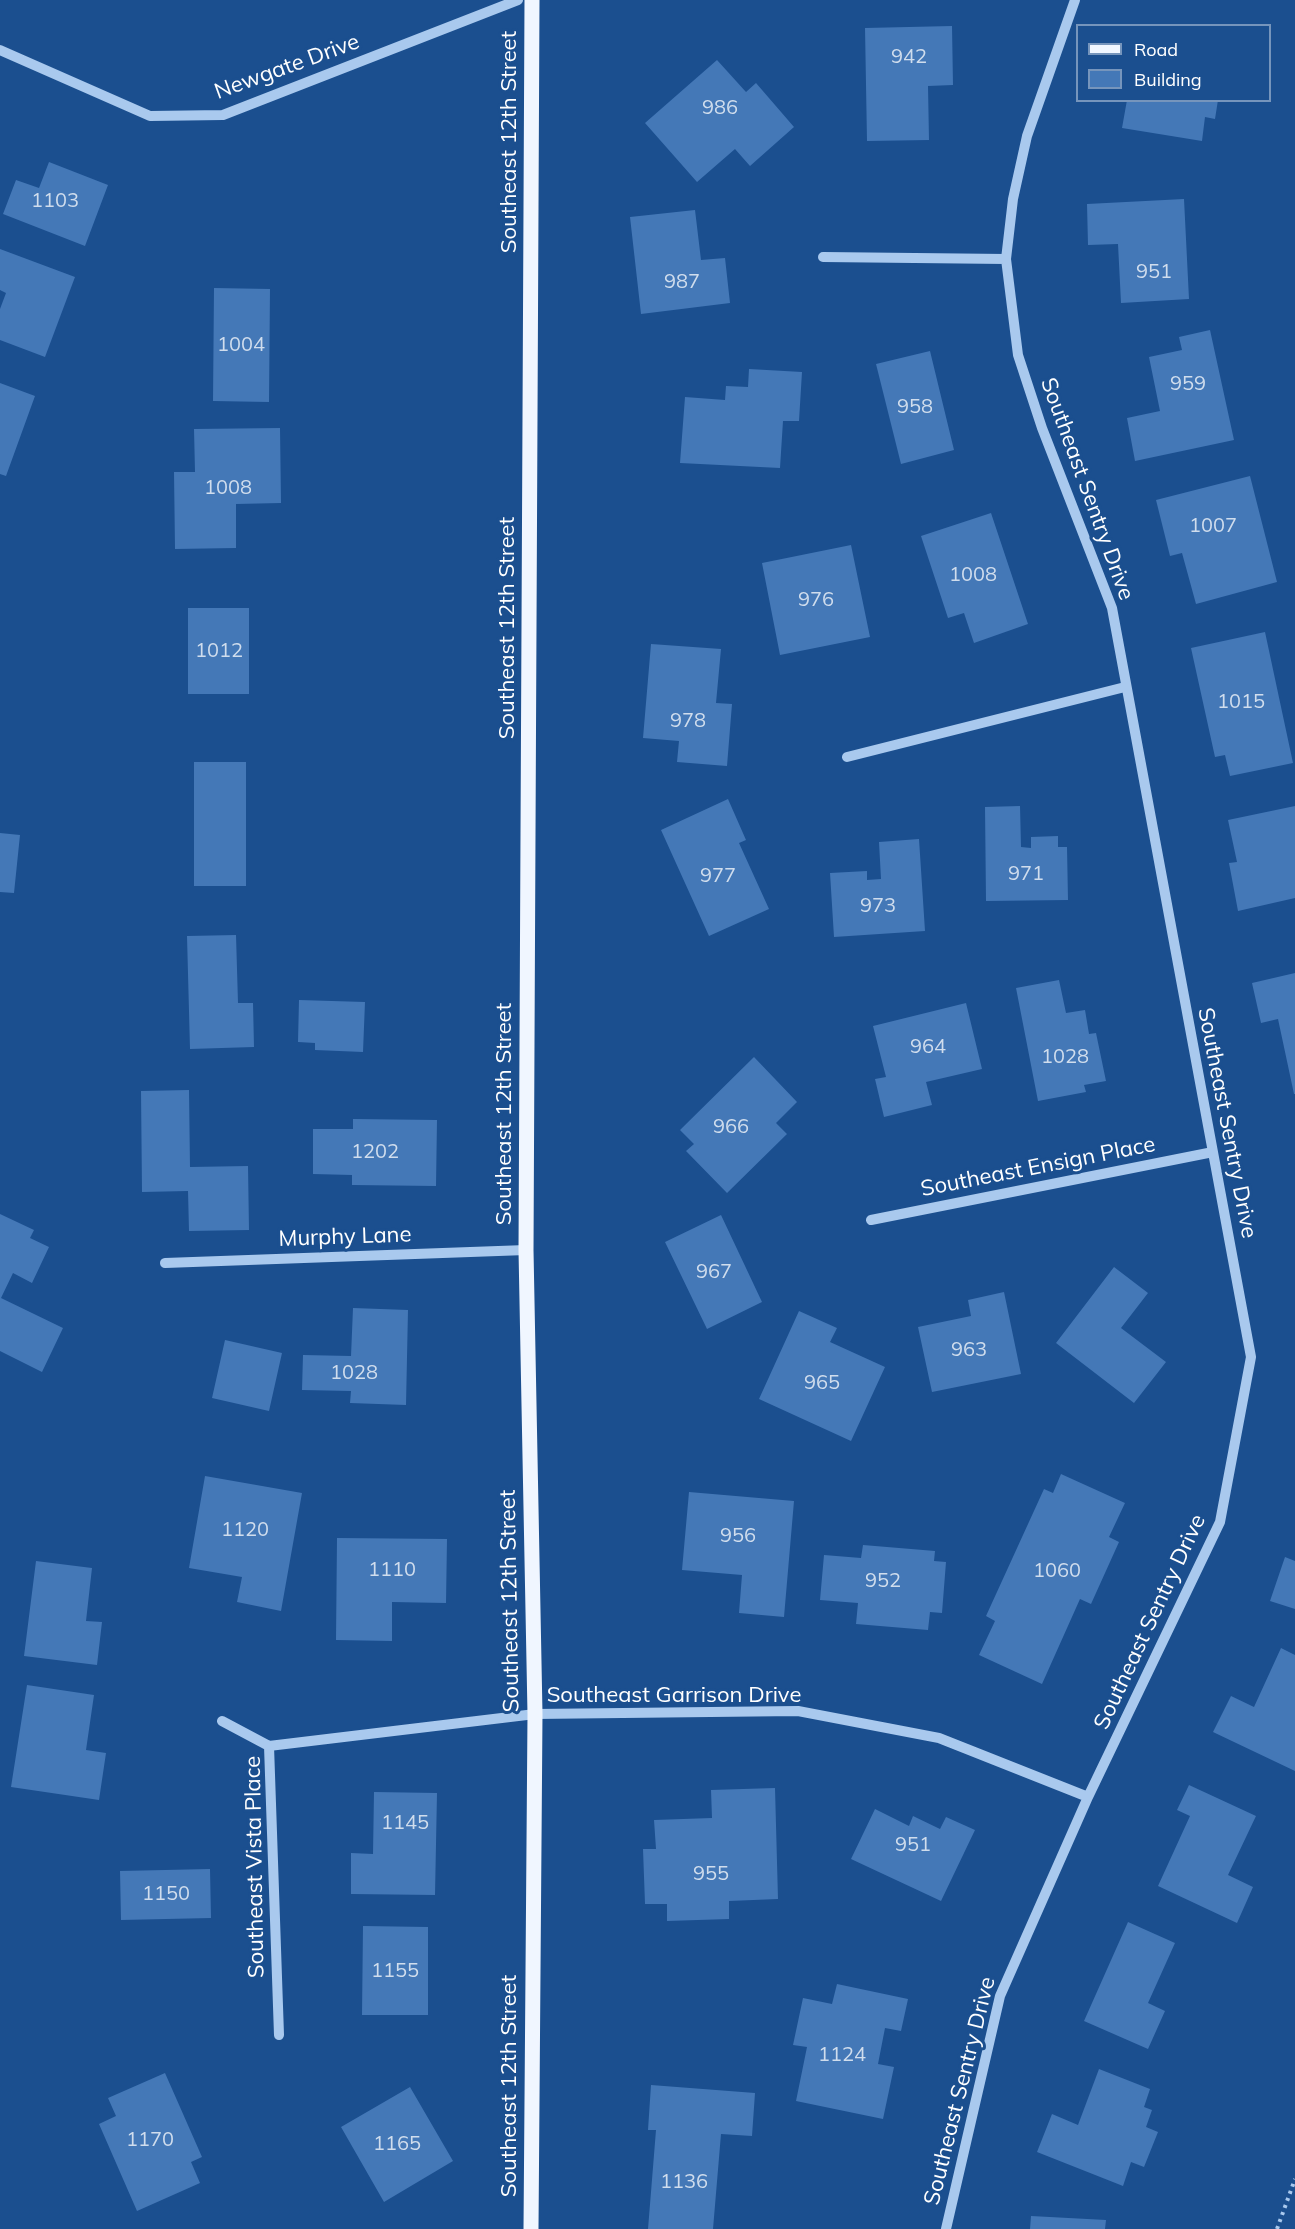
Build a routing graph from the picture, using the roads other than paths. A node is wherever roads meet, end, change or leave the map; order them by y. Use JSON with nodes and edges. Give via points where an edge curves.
{"nodes":[{"id":1,"x":518,"y":0,"type":"edge"},
{"id":2,"x":532,"y":0,"type":"edge"},
{"id":3,"x":1075,"y":0,"type":"edge"},
{"id":4,"x":0,"y":50,"type":"edge"},
{"id":5,"x":823,"y":257,"type":"dead end"},
{"id":6,"x":1006,"y":259,"type":"junction"},
{"id":7,"x":1125,"y":687,"type":"junction"},
{"id":8,"x":847,"y":757,"type":"dead end"},
{"id":9,"x":1213,"y":1152,"type":"junction"},
{"id":10,"x":871,"y":1220,"type":"dead end"},
{"id":11,"x":526,"y":1250,"type":"junction"},
{"id":12,"x":165,"y":1263,"type":"dead end"},
{"id":13,"x":535,"y":1714,"type":"junction"},
{"id":14,"x":222,"y":1721,"type":"dead end"},
{"id":15,"x":269,"y":1746,"type":"junction"},
{"id":16,"x":1088,"y":1797,"type":"junction"},
{"id":17,"x":279,"y":2035,"type":"dead end"},
{"id":18,"x":531,"y":2229,"type":"edge"},
{"id":19,"x":946,"y":2229,"type":"edge"}],
"edges":[{"from":1,"to":4,"type":"street","name":"Newgate Drive","via":[[223,116],[150,116]]},
{"from":2,"to":11,"type":"main road","name":"Southeast 12th Street"},
{"from":3,"to":6,"type":"street","name":"Southeast Sentry Drive","via":[[1026,136]]},
{"from":5,"to":6,"type":"street"},
{"from":6,"to":7,"type":"street","name":"Southeast Sentry Drive","via":[[1017,354],[1112,608]]},
{"from":7,"to":8,"type":"street"},
{"from":7,"to":9,"type":"street","name":"Southeast Sentry Drive"},
{"from":9,"to":10,"type":"street","name":"Southeast Ensign Place"},
{"from":9,"to":16,"type":"street","name":"Southeast Sentry Drive","via":[[1251,1357],[1220,1522]]},
{"from":11,"to":12,"type":"street","name":"Murphy Lane"},
{"from":11,"to":13,"type":"main road","name":"Southeast 12th Street"},
{"from":13,"to":15,"type":"street","name":"Southeast Vista Place"},
{"from":13,"to":16,"type":"street","name":"Southeast Garrison Drive","via":[[798,1711],[939,1738]]},
{"from":13,"to":18,"type":"main road","name":"Southeast 12th Street"},
{"from":14,"to":15,"type":"street"},
{"from":15,"to":17,"type":"street","name":"Southeast Vista Place"},
{"from":16,"to":19,"type":"street","name":"Southeast Sentry Drive","via":[[1000,1996]]}]}
